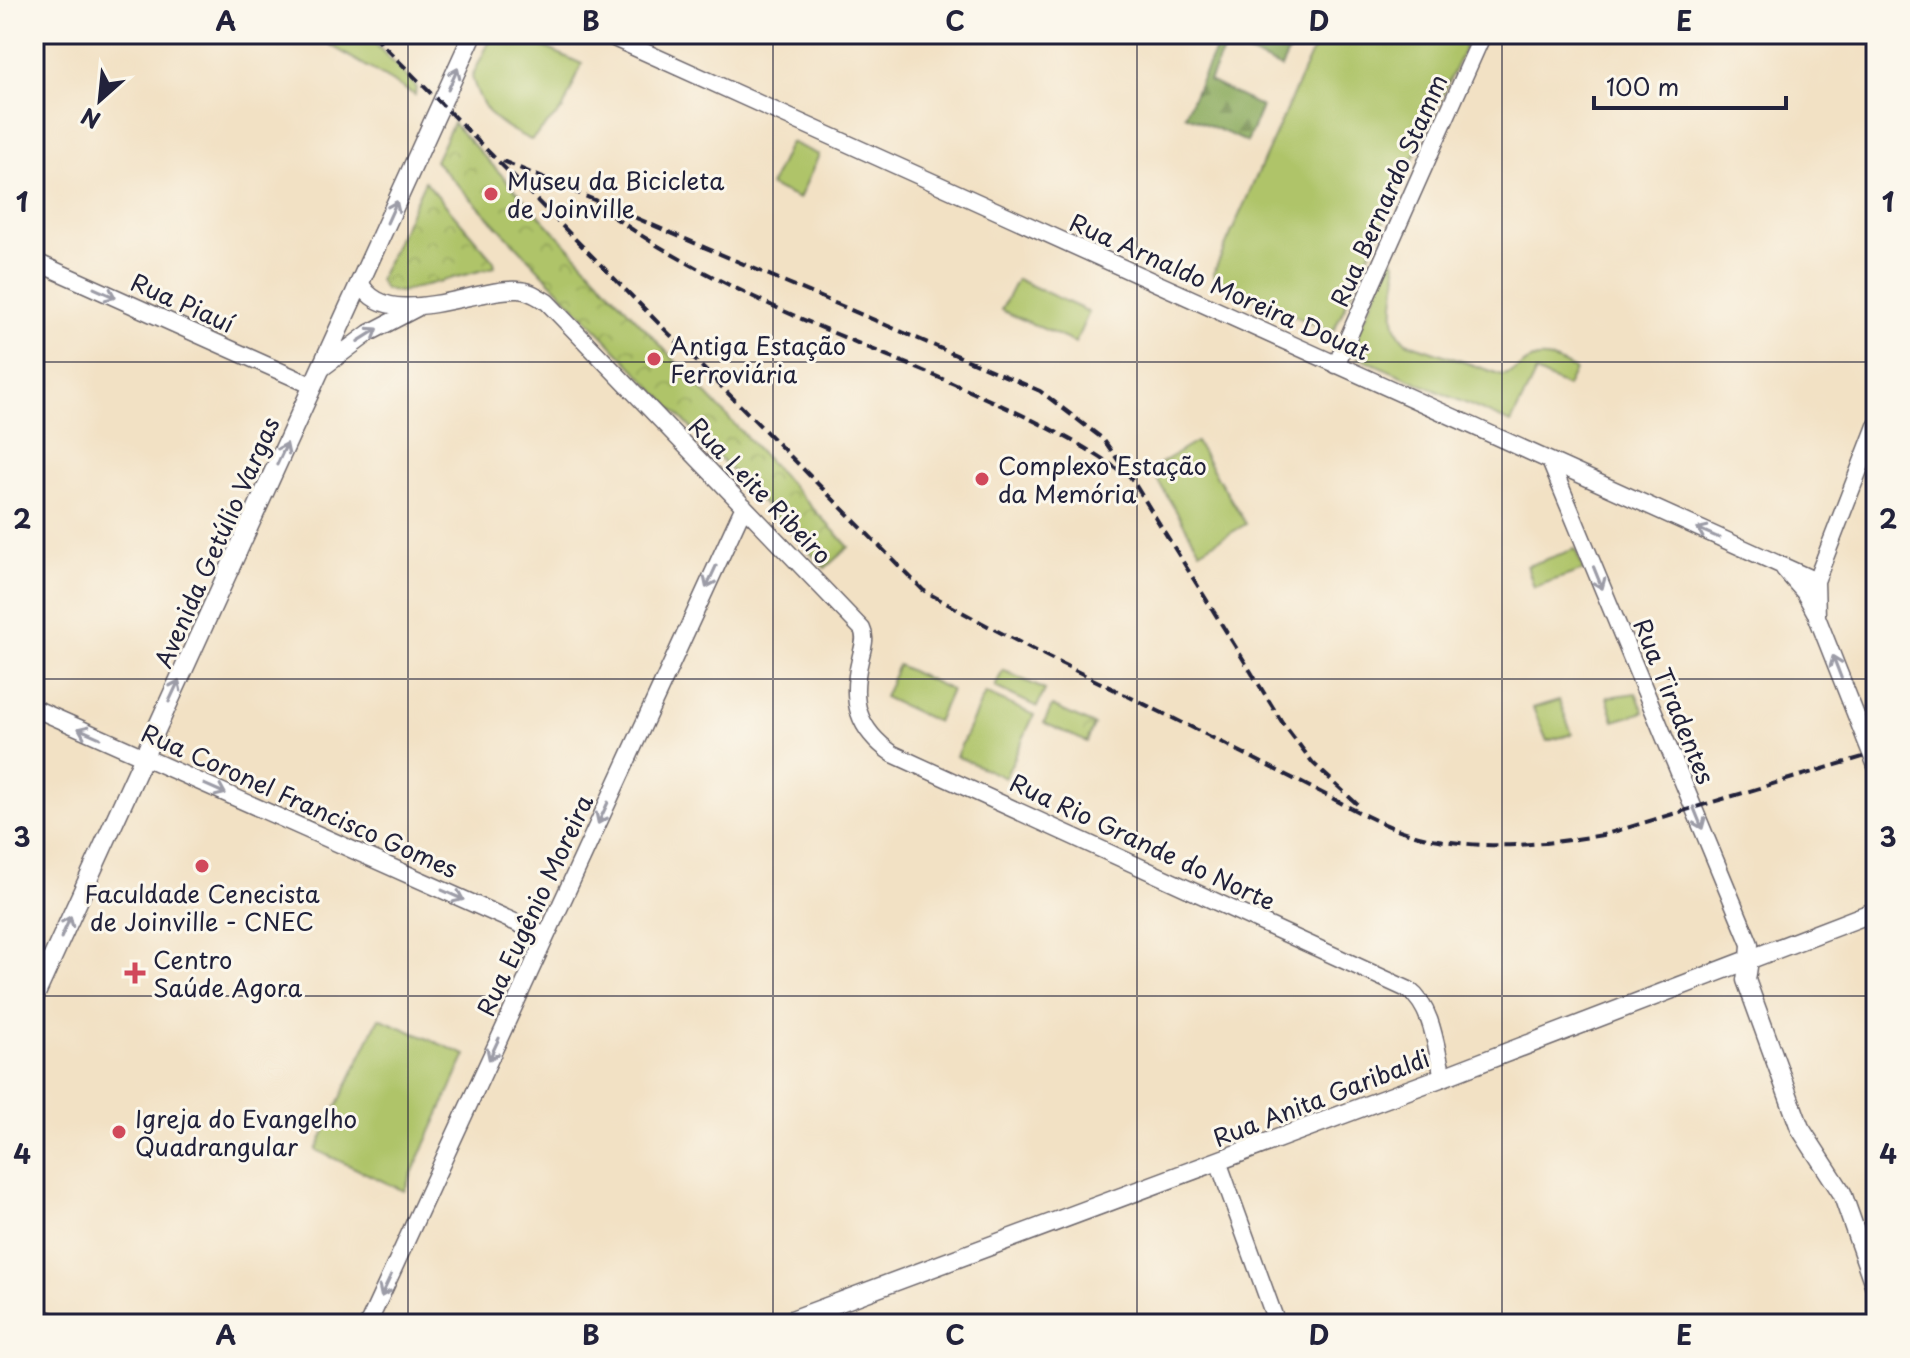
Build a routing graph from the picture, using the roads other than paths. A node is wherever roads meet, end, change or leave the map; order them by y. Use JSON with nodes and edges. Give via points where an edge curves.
{"nodes":[{"id":1,"x":473,"y":34,"type":"edge"},
{"id":2,"x":605,"y":34,"type":"edge"},
{"id":3,"x":1483,"y":34,"type":"edge"},
{"id":4,"x":34,"y":261,"type":"edge"},
{"id":5,"x":360,"y":282,"type":"junction"},
{"id":6,"x":420,"y":307,"type":"junction"},
{"id":7,"x":1336,"y":365,"type":"junction"},
{"id":8,"x":321,"y":369,"type":"junction"},
{"id":9,"x":313,"y":386,"type":"junction"},
{"id":10,"x":1876,"y":426,"type":"edge"},
{"id":11,"x":1550,"y":461,"type":"junction"},
{"id":12,"x":1594,"y":482,"type":"junction"},
{"id":13,"x":744,"y":506,"type":"junction"},
{"id":14,"x":1569,"y":506,"type":"junction"},
{"id":15,"x":1779,"y":565,"type":"junction"},
{"id":16,"x":1816,"y":581,"type":"junction"},
{"id":17,"x":1817,"y":617,"type":"junction"},
{"id":18,"x":865,"y":634,"type":"joint"},
{"id":19,"x":34,"y":708,"type":"edge"},
{"id":20,"x":144,"y":757,"type":"junction"},
{"id":21,"x":1876,"y":766,"type":"edge"},
{"id":22,"x":1876,"y":911,"type":"edge"},
{"id":23,"x":546,"y":936,"type":"junction"},
{"id":24,"x":1749,"y":960,"type":"junction"},
{"id":25,"x":34,"y":998,"type":"edge"},
{"id":26,"x":1443,"y":1077,"type":"junction"},
{"id":27,"x":1218,"y":1161,"type":"junction"},
{"id":28,"x":1876,"y":1290,"type":"edge"},
{"id":29,"x":34,"y":1315,"type":"edge"},
{"id":30,"x":55,"y":1324,"type":"edge"},
{"id":31,"x":368,"y":1324,"type":"edge"},
{"id":32,"x":781,"y":1324,"type":"edge"},
{"id":33,"x":1277,"y":1324,"type":"edge"}],
"edges":[{"from":5,"to":1,"type":"main road","name":"Avenida Getúlio Vargas","one_way":true},
{"from":2,"to":7,"type":"street","name":"Rua Arnaldo Moreira Douat"},
{"from":3,"to":7,"type":"street","name":"Rua Bernardo Stamm"},
{"from":4,"to":9,"type":"street","name":"Rua Piauí","one_way":true},
{"from":5,"to":6,"type":"street","name":"Rua Leite Ribeiro","via":[[372,299],[384,304]]},
{"from":5,"to":8,"type":"main road","name":"Avenida Getúlio Vargas"},
{"from":8,"to":6,"type":"street","name":"Rua Leite Ribeiro","one_way":true,"via":[[369,333]]},
{"from":6,"to":13,"type":"street","name":"Rua Leite Ribeiro","via":[[509,290],[534,294]]},
{"from":7,"to":11,"type":"street","name":"Rua Arnaldo Moreira Douat"},
{"from":8,"to":9,"type":"main road","name":"Avenida Getúlio Vargas"},
{"from":20,"to":9,"type":"main road","name":"Avenida Getúlio Vargas","one_way":true},
{"from":10,"to":16,"type":"street"},
{"from":11,"to":12,"type":"street","name":"Rua Arnaldo Moreira Douat"},
{"from":11,"to":14,"type":"street","name":"Rua Tiradentes"},
{"from":12,"to":14,"type":"street","via":[[1578,487]]},
{"from":15,"to":12,"type":"street","name":"Rua Arnaldo Moreira Douat","one_way":true},
{"from":13,"to":18,"type":"street","name":"Rua Leite Ribeiro"},
{"from":13,"to":23,"type":"street","name":"Rua Eugênio Moreira","one_way":true},
{"from":14,"to":24,"type":"street","name":"Rua Tiradentes","one_way":true,"via":[[1750,944]]},
{"from":15,"to":16,"type":"street","name":"Rua Arnaldo Moreira Douat"},
{"from":15,"to":17,"type":"street","via":[[1796,581]]},
{"from":16,"to":17,"type":"street"},
{"from":21,"to":17,"type":"street","one_way":true},
{"from":18,"to":26,"type":"street","name":"Rua Rio Grande do Norte","via":[[855,696],[863,725],[880,745],[1409,990],[1427,1016]]},
{"from":20,"to":19,"type":"street","name":"Rua Coronel Francisco Gomes","one_way":true},
{"from":20,"to":23,"type":"street","name":"Rua Coronel Francisco Gomes","one_way":true},
{"from":25,"to":20,"type":"main road","name":"Avenida Getúlio Vargas","one_way":true},
{"from":22,"to":24,"type":"main road","name":"Rua Anita Garibaldi"},
{"from":23,"to":31,"type":"street","name":"Rua Eugênio Moreira","one_way":true},
{"from":24,"to":26,"type":"main road","name":"Rua Anita Garibaldi"},
{"from":24,"to":28,"type":"main road","via":[[1746,980],[1800,1128],[1842,1193]]},
{"from":26,"to":27,"type":"main road","name":"Rua Anita Garibaldi"},
{"from":27,"to":32,"type":"main road","name":"Rua Anita Garibaldi"},
{"from":27,"to":33,"type":"street"},
{"from":29,"to":30,"type":"main road"}]}
